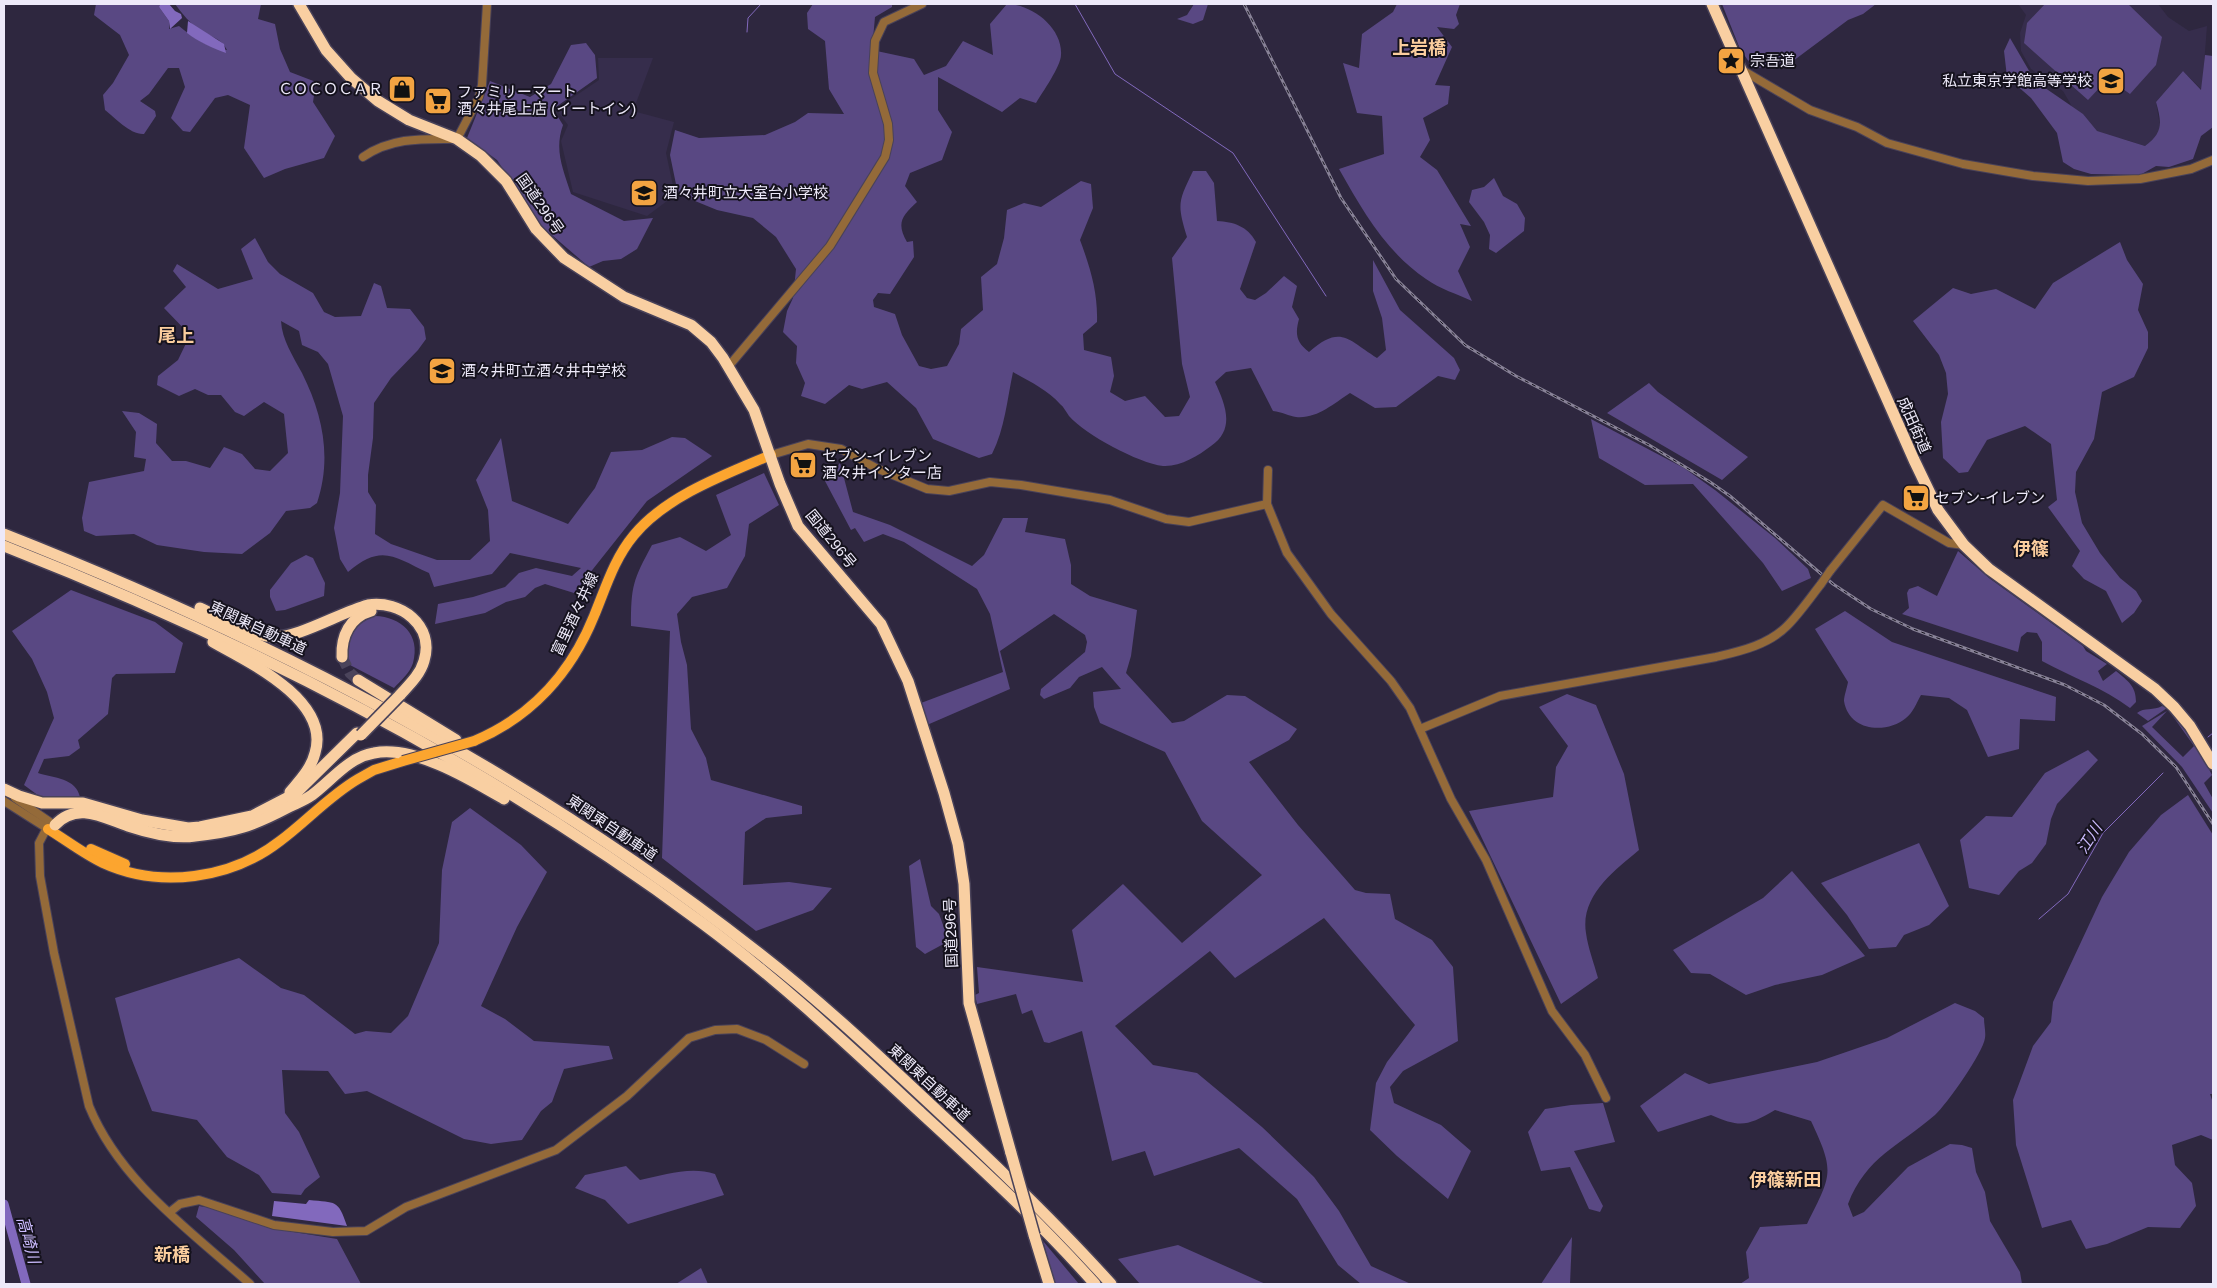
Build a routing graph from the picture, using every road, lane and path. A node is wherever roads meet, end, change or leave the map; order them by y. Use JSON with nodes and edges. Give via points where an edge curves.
{"nodes":[{"id":1,"x":299,"y":4,"type":"edge"},
{"id":2,"x":487,"y":4,"type":"edge"},
{"id":3,"x":922,"y":4,"type":"edge"},
{"id":4,"x":1712,"y":4,"type":"edge"},
{"id":5,"x":1740,"y":69,"type":"junction"},
{"id":6,"x":457,"y":140,"type":"junction"},
{"id":7,"x":363,"y":157,"type":"dead end"},
{"id":8,"x":2213,"y":160,"type":"edge"},
{"id":9,"x":728,"y":367,"type":"junction"},
{"id":10,"x":771,"y":455,"type":"junction"},
{"id":11,"x":1268,"y":470,"type":"dead end"},
{"id":12,"x":1267,"y":504,"type":"junction"},
{"id":13,"x":4,"y":534,"type":"edge"},
{"id":14,"x":20,"y":540,"type":"junction"},
{"id":15,"x":1964,"y":545,"type":"junction"},
{"id":16,"x":4,"y":546,"type":"edge"},
{"id":17,"x":117,"y":593,"type":"junction"},
{"id":18,"x":342,"y":656,"type":"tunnel mouth"},
{"id":19,"x":358,"y":680,"type":"tunnel mouth"},
{"id":20,"x":397,"y":695,"type":"junction"},
{"id":21,"x":1420,"y":729,"type":"junction"},
{"id":22,"x":2213,"y":764,"type":"edge"},
{"id":23,"x":4,"y":790,"type":"edge"},
{"id":24,"x":540,"y":798,"type":"junction"},
{"id":25,"x":4,"y":801,"type":"edge"},
{"id":26,"x":288,"y":802,"type":"junction"},
{"id":27,"x":89,"y":804,"type":"junction"},
{"id":28,"x":51,"y":825,"type":"junction"},
{"id":29,"x":606,"y":856,"type":"junction"},
{"id":30,"x":804,"y":1064,"type":"dead end"},
{"id":31,"x":1606,"y":1098,"type":"dead end"},
{"id":32,"x":170,"y":1212,"type":"junction"},
{"id":33,"x":250,"y":1284,"type":"edge"},
{"id":34,"x":1049,"y":1284,"type":"edge"},
{"id":35,"x":1095,"y":1284,"type":"edge"},
{"id":36,"x":1111,"y":1284,"type":"edge"}],
"edges":[{"from":1,"to":6,"type":"highway","name":"国道296号","via":[[326,50],[366,92],[409,120]]},
{"from":2,"to":6,"type":"street","via":[[482,85]]},
{"from":3,"to":9,"type":"street","via":[[884,22],[875,41],[873,73],[888,124],[885,157],[830,246]]},
{"from":4,"to":5,"type":"highway","name":"成田街道"},
{"from":5,"to":8,"type":"street","via":[[1810,110],[1857,127],[1887,143],[1963,164],[2088,181],[2140,179],[2191,169]]},
{"from":5,"to":15,"type":"highway","name":"成田街道","via":[[1923,481],[1938,510]]},
{"from":6,"to":7,"type":"street","via":[[391,142]]},
{"from":6,"to":9,"type":"highway","name":"国道296号","via":[[496,170],[514,192],[536,229],[560,255],[624,297],[691,325],[711,342]]},
{"from":9,"to":10,"type":"highway","name":"国道296号","via":[[754,410]]},
{"from":10,"to":12,"type":"street","via":[[808,444],[842,449],[876,468],[927,489],[949,491],[990,482],[1021,484],[1110,500],[1182,522]]},
{"from":10,"to":28,"type":"main road","name":"富里酒々井線","bridge":true,"via":[[714,479],[670,504],[647,522],[617,559],[583,639],[562,674],[526,711],[474,741],[374,770],[350,783],[280,842],[244,862],[194,872],[139,868],[100,854]]},
{"from":10,"to":34,"type":"highway","name":"国道296号","bridge":true,"via":[[798,526],[881,624],[908,681],[958,844],[964,884],[969,1003]]},
{"from":11,"to":12,"type":"street"},
{"from":12,"to":21,"type":"street","via":[[1291,559],[1331,614],[1399,692]]},
{"from":13,"to":14,"type":"highway","name":"東関東自動車道"},
{"from":14,"to":20,"type":"highway","via":[[151,588],[264,635],[283,636],[368,605],[388,604],[408,613],[417,622],[425,642],[424,660],[418,674]]},
{"from":14,"to":24,"type":"highway","name":"東関東自動車道","via":[[172,604],[325,676],[420,727]]},
{"from":15,"to":21,"type":"street","bridge":true,"via":[[1949,543],[1883,505],[1786,627],[1769,640],[1744,650],[1500,696]]},
{"from":15,"to":22,"type":"highway","name":"成田街道","via":[[1989,569],[2155,689],[2190,726]]},
{"from":16,"to":17,"type":"highway","name":"東関東自動車道"},
{"from":17,"to":26,"type":"highway","via":[[250,663],[282,685],[302,704],[314,721],[317,745],[309,768]]},
{"from":17,"to":29,"type":"highway","name":"東関東自動車道","via":[[225,641],[367,711],[500,787]]},
{"from":18,"to":20,"type":"highway","via":[[346,630],[362,614],[387,610],[408,620],[418,638],[419,656],[416,668]]},
{"from":19,"to":24,"type":"highway","via":[[442,730]]},
{"from":20,"to":26,"type":"highway"},
{"from":21,"to":31,"type":"street","via":[[1451,799],[1486,860],[1552,1011],[1585,1055]]},
{"from":23,"to":27,"type":"highway","via":[[42,803]]},
{"from":23,"to":28,"type":"street"},
{"from":24,"to":36,"type":"highway","name":"東関東自動車道","via":[[709,914],[827,1009],[1045,1213]]},
{"from":25,"to":28,"type":"street"},
{"from":26,"to":27,"type":"highway","via":[[252,816],[188,828],[142,820]]},
{"from":26,"to":28,"type":"highway","via":[[251,826],[186,837],[146,831],[88,812],[66,816]]},
{"from":26,"to":29,"type":"highway","via":[[311,796],[340,770],[362,757],[393,752],[431,762],[452,772]]},
{"from":27,"to":28,"type":"highway","via":[[66,808],[57,814]]},
{"from":28,"to":32,"type":"street","via":[[38,849],[40,876],[89,1106],[111,1150],[142,1188]]},
{"from":29,"to":35,"type":"highway","name":"東関東自動車道","via":[[703,924],[819,1018],[1039,1223]]},
{"from":30,"to":32,"type":"street","via":[[766,1040],[737,1029],[714,1030],[689,1038],[627,1096],[556,1150],[406,1208],[366,1231],[333,1232],[274,1225],[199,1200],[180,1204]]},
{"from":32,"to":33,"type":"street"}]}
